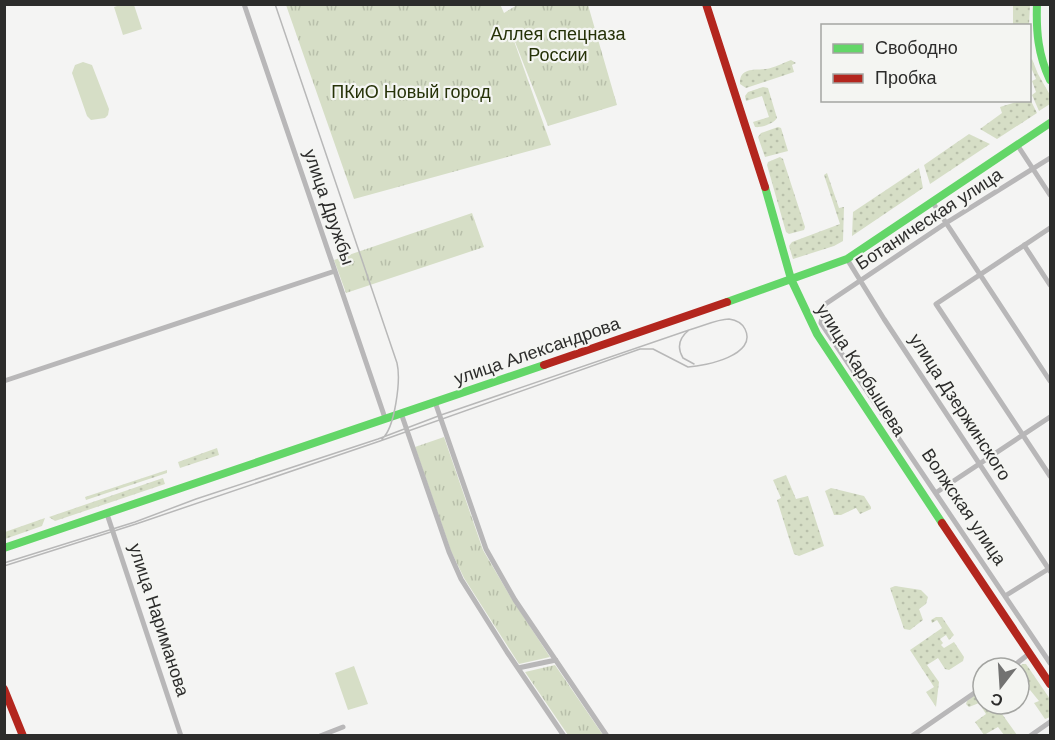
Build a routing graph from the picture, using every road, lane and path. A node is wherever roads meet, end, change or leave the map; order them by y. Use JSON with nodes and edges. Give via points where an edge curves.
{"nodes":[{"id":1,"x":244,"y":4,"type":"edge"},
{"id":2,"x":706,"y":4,"type":"edge"},
{"id":3,"x":1037,"y":4,"type":"edge"},
{"id":4,"x":1050,"y":80,"type":"edge"},
{"id":5,"x":1050,"y":123,"type":"edge"},
{"id":6,"x":1018,"y":146,"type":"junction"},
{"id":7,"x":1050,"y":158,"type":"edge"},
{"id":8,"x":1033,"y":169,"type":"junction"},
{"id":9,"x":1050,"y":195,"type":"edge"},
{"id":10,"x":933,"y":202,"type":"junction"},
{"id":11,"x":946,"y":224,"type":"junction"},
{"id":12,"x":1050,"y":228,"type":"edge"},
{"id":13,"x":1024,"y":245,"type":"junction"},
{"id":14,"x":847,"y":259,"type":"junction"},
{"id":15,"x":335,"y":271,"type":"junction"},
{"id":16,"x":980,"y":275,"type":"junction"},
{"id":17,"x":791,"y":279,"type":"junction"},
{"id":18,"x":859,"y":282,"type":"junction"},
{"id":19,"x":1050,"y":285,"type":"edge"},
{"id":20,"x":824,"y":305,"type":"joint"},
{"id":21,"x":4,"y":381,"type":"edge"},
{"id":22,"x":1050,"y":381,"type":"edge"},
{"id":23,"x":435,"y":402,"type":"junction"},
{"id":24,"x":401,"y":413,"type":"junction"},
{"id":25,"x":1050,"y":417,"type":"edge"},
{"id":26,"x":385,"y":418,"type":"junction"},
{"id":27,"x":1023,"y":435,"type":"junction"},
{"id":28,"x":979,"y":464,"type":"junction"},
{"id":29,"x":1050,"y":476,"type":"edge"},
{"id":30,"x":937,"y":492,"type":"junction"},
{"id":31,"x":107,"y":514,"type":"junction"},
{"id":32,"x":4,"y":548,"type":"edge"},
{"id":33,"x":1050,"y":569,"type":"edge"},
{"id":34,"x":1005,"y":596,"type":"junction"},
{"id":35,"x":1030,"y":653,"type":"junction"},
{"id":36,"x":1026,"y":656,"type":"edge"},
{"id":37,"x":556,"y":660,"type":"junction"},
{"id":38,"x":1050,"y":663,"type":"edge"},
{"id":39,"x":518,"y":668,"type":"junction"},
{"id":40,"x":1050,"y":684,"type":"edge"},
{"id":41,"x":4,"y":689,"type":"edge"},
{"id":42,"x":971,"y":695,"type":"edge"},
{"id":43,"x":1050,"y":722,"type":"edge"},
{"id":44,"x":344,"y":727,"type":"dead end"},
{"id":45,"x":23,"y":735,"type":"edge"},
{"id":46,"x":181,"y":735,"type":"edge"},
{"id":47,"x":320,"y":735,"type":"edge"},
{"id":48,"x":564,"y":735,"type":"edge"},
{"id":49,"x":607,"y":735,"type":"edge"},
{"id":50,"x":912,"y":735,"type":"edge"},
{"id":51,"x":1030,"y":735,"type":"edge"}],
"edges":[{"from":1,"to":15,"type":"street","name":"улица Дружбы"},
{"from":2,"to":17,"type":"main road","name":"улица Карбышева"},
{"from":3,"to":4,"type":"main road","via":[[1039,48]]},
{"from":5,"to":6,"type":"main road","name":"улица Александрова"},
{"from":6,"to":8,"type":"street"},
{"from":6,"to":10,"type":"main road","name":"улица Александрова"},
{"from":7,"to":8,"type":"street","name":"Ботаническая улица"},
{"from":8,"to":9,"type":"street"},
{"from":8,"to":11,"type":"street","name":"Ботаническая улица"},
{"from":10,"to":11,"type":"street"},
{"from":10,"to":14,"type":"main road","name":"улица Александрова"},
{"from":11,"to":16,"type":"street"},
{"from":11,"to":18,"type":"street","name":"Ботаническая улица"},
{"from":12,"to":13,"type":"street"},
{"from":13,"to":16,"type":"street"},
{"from":13,"to":19,"type":"street"},
{"from":14,"to":17,"type":"main road","name":"улица Александрова"},
{"from":14,"to":18,"type":"street","name":"улица Дзержинского"},
{"from":15,"to":21,"type":"street"},
{"from":15,"to":26,"type":"street","name":"улица Дружбы"},
{"from":16,"to":22,"type":"street"},
{"from":16,"to":27,"type":"street","via":[[936,304]]},
{"from":17,"to":23,"type":"main road","name":"улица Александрова"},
{"from":17,"to":35,"type":"main road","name":"улица Карбышева","via":[[827,350]]},
{"from":18,"to":20,"type":"street","name":"Ботаническая улица"},
{"from":18,"to":28,"type":"street","name":"улица Дзержинского"},
{"from":20,"to":30,"type":"street","name":"Волжская улица","via":[[821,323]]},
{"from":23,"to":24,"type":"main road","name":"улица Александрова"},
{"from":23,"to":37,"type":"street","via":[[486,549]]},
{"from":24,"to":26,"type":"main road","name":"улица Александрова"},
{"from":24,"to":39,"type":"street","via":[[461,579]]},
{"from":25,"to":27,"type":"street"},
{"from":26,"to":31,"type":"main road","name":"улица Александрова"},
{"from":27,"to":28,"type":"street"},
{"from":27,"to":29,"type":"street"},
{"from":28,"to":30,"type":"street"},
{"from":28,"to":33,"type":"street","name":"улица Дзержинского"},
{"from":30,"to":34,"type":"street","name":"Волжская улица"},
{"from":31,"to":32,"type":"main road","name":"улица Александрова"},
{"from":31,"to":46,"type":"street","name":"улица Нариманова"},
{"from":33,"to":34,"type":"street"},
{"from":34,"to":38,"type":"street","name":"Волжская улица"},
{"from":35,"to":36,"type":"street"},
{"from":35,"to":40,"type":"main road","name":"улица Карбышева"},
{"from":37,"to":39,"type":"street"},
{"from":37,"to":49,"type":"street"},
{"from":39,"to":48,"type":"street"},
{"from":41,"to":45,"type":"main road"},
{"from":42,"to":50,"type":"street"},
{"from":43,"to":51,"type":"street"},
{"from":44,"to":47,"type":"street"}]}
